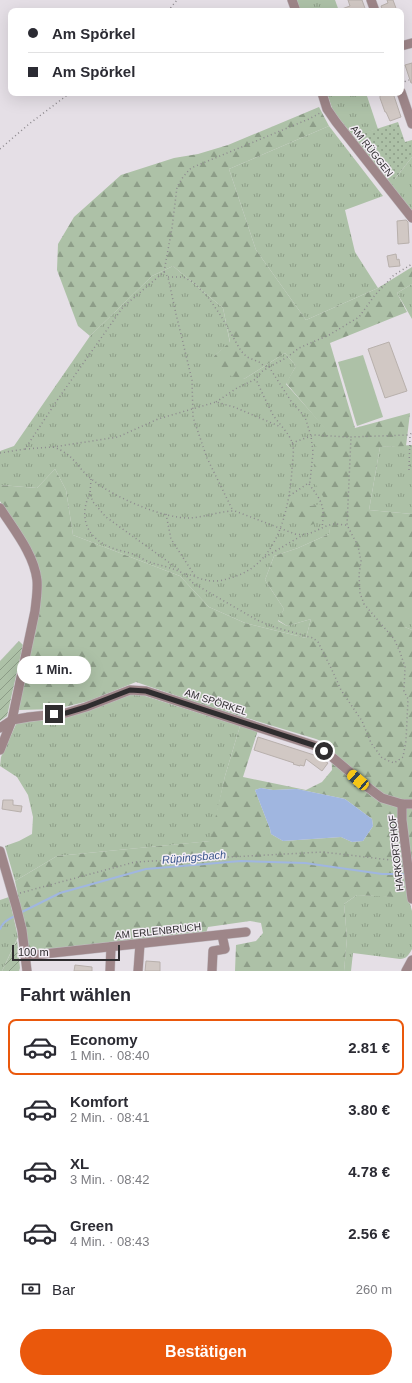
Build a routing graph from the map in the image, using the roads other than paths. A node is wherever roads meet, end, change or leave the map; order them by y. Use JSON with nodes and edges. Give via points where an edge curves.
{"nodes":[{"id":1,"x":323,"y":96,"type":"edge"},
{"id":2,"x":402,"y":96,"type":"edge"},
{"id":3,"x":412,"y":124,"type":"edge"},
{"id":4,"x":412,"y":218,"type":"edge"},
{"id":5,"x":0,"y":508,"type":"edge"},
{"id":6,"x":12,"y":720,"type":"junction"},
{"id":7,"x":0,"y":728,"type":"edge"},
{"id":8,"x":0,"y":750,"type":"edge"},
{"id":9,"x":402,"y":804,"type":"junction"},
{"id":10,"x":412,"y":804,"type":"edge"},
{"id":11,"x":0,"y":851,"type":"edge"},
{"id":12,"x":412,"y":899,"type":"edge"},
{"id":13,"x":246,"y":932,"type":"dead end"},
{"id":14,"x":222,"y":935,"type":"junction"},
{"id":15,"x":140,"y":944,"type":"junction"},
{"id":16,"x":111,"y":947,"type":"junction"},
{"id":17,"x":25,"y":956,"type":"junction"},
{"id":18,"x":412,"y":960,"type":"edge"},
{"id":19,"x":27,"y":971,"type":"edge"},
{"id":20,"x":110,"y":971,"type":"edge"},
{"id":21,"x":138,"y":971,"type":"edge"},
{"id":22,"x":212,"y":971,"type":"edge"},
{"id":23,"x":406,"y":971,"type":"edge"}],
"edges":[{"from":1,"to":4,"type":"street","name":"AM RÜGGEN","via":[[327,109],[336,122]]},
{"from":2,"to":3,"type":"street"},
{"from":5,"to":6,"type":"street","via":[[32,560],[37,581],[35,611]]},
{"from":6,"to":7,"type":"street","name":"AM SPÖRKEL"},
{"from":6,"to":8,"type":"street"},
{"from":6,"to":9,"type":"street","name":"AM SPÖRKEL","via":[[66,713],[130,690],[146,691],[316,746],[382,798]]},
{"from":9,"to":10,"type":"street","name":"AM SPÖRKEL"},
{"from":9,"to":12,"type":"street","name":"HARKORTSHOF"},
{"from":11,"to":17,"type":"street","via":[[22,930]]},
{"from":13,"to":14,"type":"street","name":"AM ERLENBRUCH"},
{"from":14,"to":15,"type":"street","name":"AM ERLENBRUCH"},
{"from":14,"to":22,"type":"street","via":[[225,949],[213,951]]},
{"from":15,"to":16,"type":"street","name":"AM ERLENBRUCH"},
{"from":15,"to":21,"type":"street"},
{"from":16,"to":17,"type":"street","name":"AM ERLENBRUCH"},
{"from":16,"to":20,"type":"street"},
{"from":17,"to":19,"type":"street"},
{"from":18,"to":23,"type":"street"}]}
